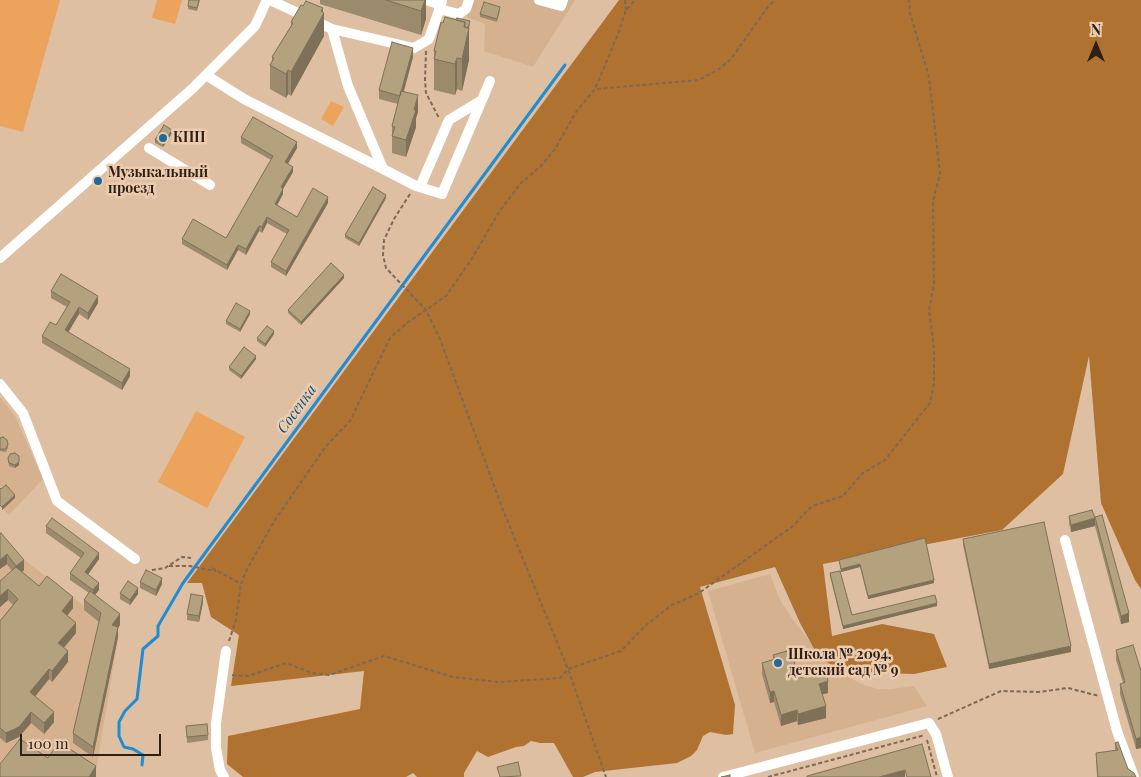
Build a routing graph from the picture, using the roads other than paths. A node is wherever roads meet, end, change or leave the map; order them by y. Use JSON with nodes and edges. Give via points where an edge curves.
{"nodes":[{"id":1,"x":269,"y":0,"type":"edge"},
{"id":2,"x":426,"y":0,"type":"edge"},
{"id":3,"x":469,"y":0,"type":"edge"},
{"id":4,"x":539,"y":0,"type":"edge"},
{"id":5,"x":563,"y":0,"type":"edge"},
{"id":6,"x":441,"y":5,"type":"edge"},
{"id":7,"x":332,"y":29,"type":"junction"},
{"id":8,"x":206,"y":75,"type":"junction"},
{"id":9,"x":490,"y":81,"type":"dead end"},
{"id":10,"x":482,"y":100,"type":"junction"},
{"id":11,"x":150,"y":148,"type":"dead end"},
{"id":12,"x":383,"y":169,"type":"junction"},
{"id":13,"x":210,"y":185,"type":"dead end"},
{"id":14,"x":418,"y":186,"type":"junction"},
{"id":15,"x":0,"y":258,"type":"edge"},
{"id":16,"x":0,"y":384,"type":"edge"},
{"id":17,"x":1065,"y":540,"type":"dead end"},
{"id":18,"x":135,"y":559,"type":"dead end"},
{"id":19,"x":226,"y":651,"type":"road end"},
{"id":20,"x":740,"y":775,"type":"edge"},
{"id":21,"x":224,"y":777,"type":"edge"},
{"id":22,"x":723,"y":777,"type":"edge"},
{"id":23,"x":948,"y":777,"type":"edge"},
{"id":24,"x":1134,"y":777,"type":"edge"}],
"edges":[{"from":1,"to":7,"type":"street"},
{"from":1,"to":8,"type":"street","via":[[255,26]]},
{"from":2,"to":6,"type":"street"},
{"from":3,"to":6,"type":"street","via":[[459,14]]},
{"from":4,"to":5,"type":"street","via":[[561,6]]},
{"from":6,"to":7,"type":"street","via":[[429,40],[414,48]]},
{"from":7,"to":12,"type":"street","via":[[348,86]]},
{"from":8,"to":12,"type":"street","via":[[244,99]]},
{"from":8,"to":15,"type":"street"},
{"from":9,"to":10,"type":"street"},
{"from":10,"to":14,"type":"street","via":[[449,120]]},
{"from":10,"to":14,"type":"street","via":[[442,194]]},
{"from":11,"to":13,"type":"street"},
{"from":12,"to":14,"type":"street"},
{"from":16,"to":18,"type":"street","via":[[23,414],[57,501]]},
{"from":17,"to":24,"type":"street","via":[[1117,731]]},
{"from":19,"to":21,"type":"street","via":[[216,723],[216,748]]},
{"from":20,"to":22,"type":"street"},
{"from":20,"to":23,"type":"street","via":[[929,723],[936,734]]}]}
